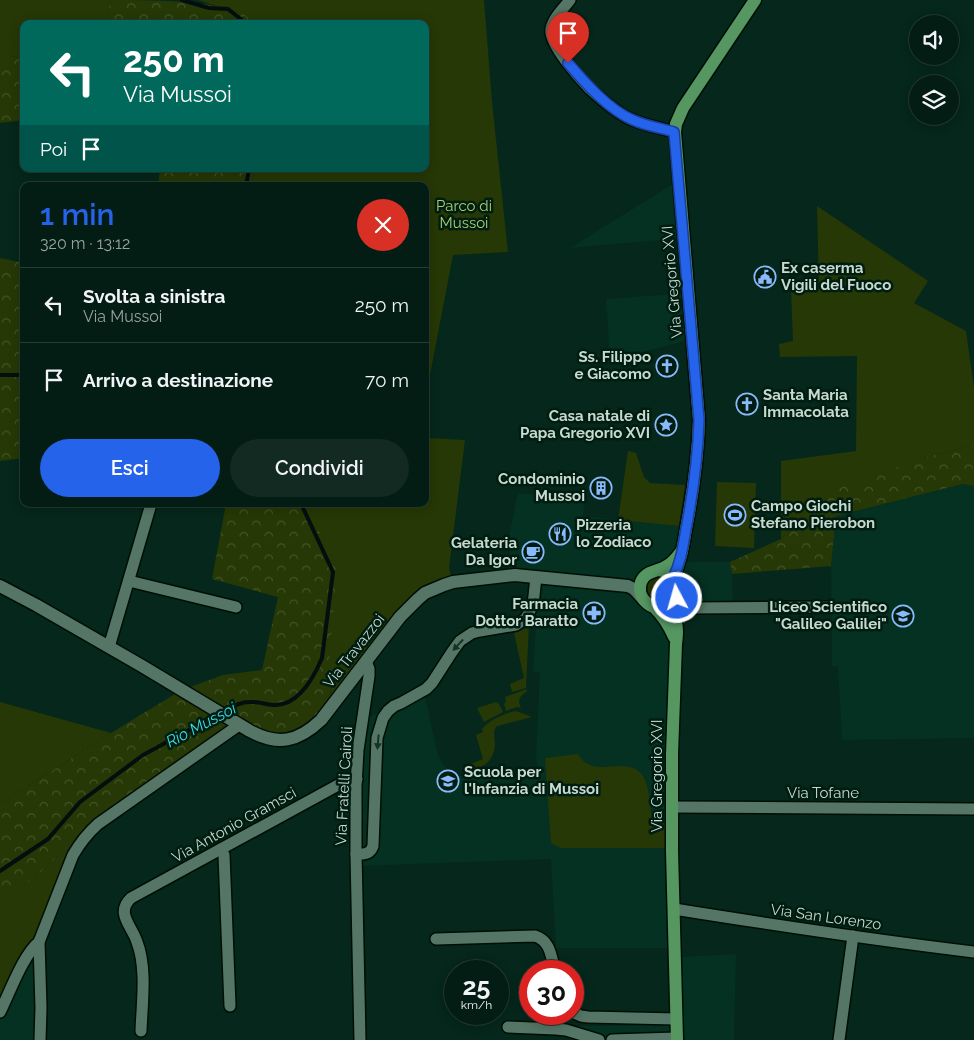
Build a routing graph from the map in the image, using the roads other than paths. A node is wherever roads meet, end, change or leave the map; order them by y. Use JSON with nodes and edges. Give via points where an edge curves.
{"nodes":[{"id":1,"x":755,"y":0,"type":"edge"},
{"id":2,"x":568,"y":1,"type":"edge"},
{"id":3,"x":674,"y":132,"type":"junction"},
{"id":4,"x":150,"y":507,"type":"edge"},
{"id":5,"x":682,"y":549,"type":"junction"},
{"id":6,"x":659,"y":570,"type":"junction"},
{"id":7,"x":536,"y":577,"type":"junction"},
{"id":8,"x":643,"y":578,"type":"junction"},
{"id":9,"x":673,"y":578,"type":"junction"},
{"id":10,"x":129,"y":581,"type":"junction"},
{"id":11,"x":0,"y":586,"type":"edge"},
{"id":12,"x":628,"y":586,"type":"junction"},
{"id":13,"x":672,"y":600,"type":"junction"},
{"id":14,"x":648,"y":603,"type":"junction"},
{"id":15,"x":236,"y":606,"type":"dead end"},
{"id":16,"x":827,"y":607,"type":"dead end"},
{"id":17,"x":687,"y":608,"type":"junction"},
{"id":18,"x":678,"y":631,"type":"junction"},
{"id":19,"x":676,"y":644,"type":"junction"},
{"id":20,"x":109,"y":647,"type":"junction"},
{"id":21,"x":366,"y":661,"type":"junction"},
{"id":22,"x":236,"y":723,"type":"junction"},
{"id":23,"x":357,"y":779,"type":"junction"},
{"id":24,"x":672,"y":807,"type":"junction"},
{"id":25,"x":974,"y":809,"type":"edge"},
{"id":26,"x":221,"y":849,"type":"junction"},
{"id":27,"x":356,"y":854,"type":"junction"},
{"id":28,"x":674,"y":909,"type":"junction"},
{"id":29,"x":853,"y":936,"type":"junction"},
{"id":30,"x":436,"y":940,"type":"dead end"},
{"id":31,"x":39,"y":942,"type":"junction"},
{"id":32,"x":974,"y":952,"type":"edge"},
{"id":33,"x":551,"y":960,"type":"edge"},
{"id":34,"x":230,"y":1006,"type":"dead end"},
{"id":35,"x":0,"y":1012,"type":"edge"},
{"id":36,"x":584,"y":1016,"type":"edge"},
{"id":37,"x":676,"y":1019,"type":"junction"},
{"id":38,"x":508,"y":1028,"type":"dead end"},
{"id":39,"x":141,"y":1031,"type":"dead end"},
{"id":40,"x":677,"y":1039,"type":"edge"},
{"id":41,"x":40,"y":1040,"type":"edge"},
{"id":42,"x":360,"y":1040,"type":"edge"},
{"id":43,"x":599,"y":1040,"type":"edge"},
{"id":44,"x":612,"y":1040,"type":"edge"},
{"id":45,"x":839,"y":1040,"type":"edge"}],
"edges":[{"from":1,"to":3,"type":"main road","via":[[683,108]]},
{"from":2,"to":3,"type":"street","via":[[554,21],[551,37],[578,75],[632,120]]},
{"from":3,"to":5,"type":"main road","name":"Via Gregorio XVI","via":[[699,420],[695,471]]},
{"from":4,"to":10,"type":"street"},
{"from":5,"to":6,"type":"main road","via":[[670,564]]},
{"from":5,"to":9,"type":"main road","name":"Via Gregorio XVI"},
{"from":6,"to":8,"type":"main road"},
{"from":6,"to":9,"type":"main road"},
{"from":7,"to":12,"type":"street","name":"Via Travazzoi"},
{"from":7,"to":21,"type":"street","name":"Via Travazzoi","via":[[515,575],[461,581],[433,589],[400,617]]},
{"from":7,"to":27,"type":"street","name":"Via Fratelli Cairoli","one_way":true,"via":[[532,605],[526,618],[516,625],[480,630],[460,641],[432,684],[394,706],[383,718],[377,738],[373,846],[367,853]]},
{"from":8,"to":12,"type":"street"},
{"from":8,"to":14,"type":"main road","via":[[640,589]]},
{"from":9,"to":13,"type":"main road","via":[[677,588]]},
{"from":10,"to":15,"type":"street"},
{"from":10,"to":20,"type":"street"},
{"from":11,"to":20,"type":"street","name":"Via Travazzoi"},
{"from":12,"to":14,"type":"street"},
{"from":13,"to":14,"type":"main road","via":[[659,607]]},
{"from":13,"to":17,"type":"street"},
{"from":13,"to":18,"type":"main road","name":"Via Gregorio XVI","via":[[672,614]]},
{"from":14,"to":19,"type":"main road","name":"Via Gregorio XVI","via":[[670,627]]},
{"from":16,"to":17,"type":"street"},
{"from":17,"to":18,"type":"street","name":"Via Gregorio XVI"},
{"from":18,"to":19,"type":"main road","name":"Via Gregorio XVI"},
{"from":19,"to":24,"type":"main road","name":"Via Gregorio XVI"},
{"from":20,"to":22,"type":"street","name":"Via Travazzoi"},
{"from":21,"to":22,"type":"street","name":"Via Travazzoi","via":[[321,720],[304,734],[289,740],[276,740]]},
{"from":21,"to":23,"type":"street","name":"Via Fratelli Cairoli","via":[[369,676]]},
{"from":22,"to":31,"type":"street","via":[[90,831],[73,856]]},
{"from":23,"to":26,"type":"street","name":"Via Antonio Gramsci","via":[[340,784]]},
{"from":23,"to":27,"type":"street","name":"Via Fratelli Cairoli"},
{"from":24,"to":25,"type":"street","name":"Via Tofane"},
{"from":24,"to":28,"type":"main road","name":"Via Gregorio XVI"},
{"from":26,"to":34,"type":"street","via":[[224,855]]},
{"from":26,"to":39,"type":"street","name":"Via Antonio Gramsci","via":[[127,901],[124,916],[141,954]]},
{"from":27,"to":42,"type":"street","name":"Via Fratelli Cairoli"},
{"from":28,"to":29,"type":"street","name":"Via San Lorenzo"},
{"from":28,"to":37,"type":"main road","name":"Via Gregorio XVI"},
{"from":29,"to":32,"type":"street","name":"Via San Lorenzo"},
{"from":29,"to":45,"type":"street"},
{"from":30,"to":33,"type":"street","via":[[534,936],[547,944]]},
{"from":31,"to":35,"type":"street","via":[[27,956]]},
{"from":31,"to":41,"type":"street"},
{"from":36,"to":37,"type":"street"},
{"from":37,"to":40,"type":"main road","name":"Via Gregorio XVI"},
{"from":38,"to":43,"type":"street","via":[[566,1030]]},
{"from":40,"to":44,"type":"street"}]}
